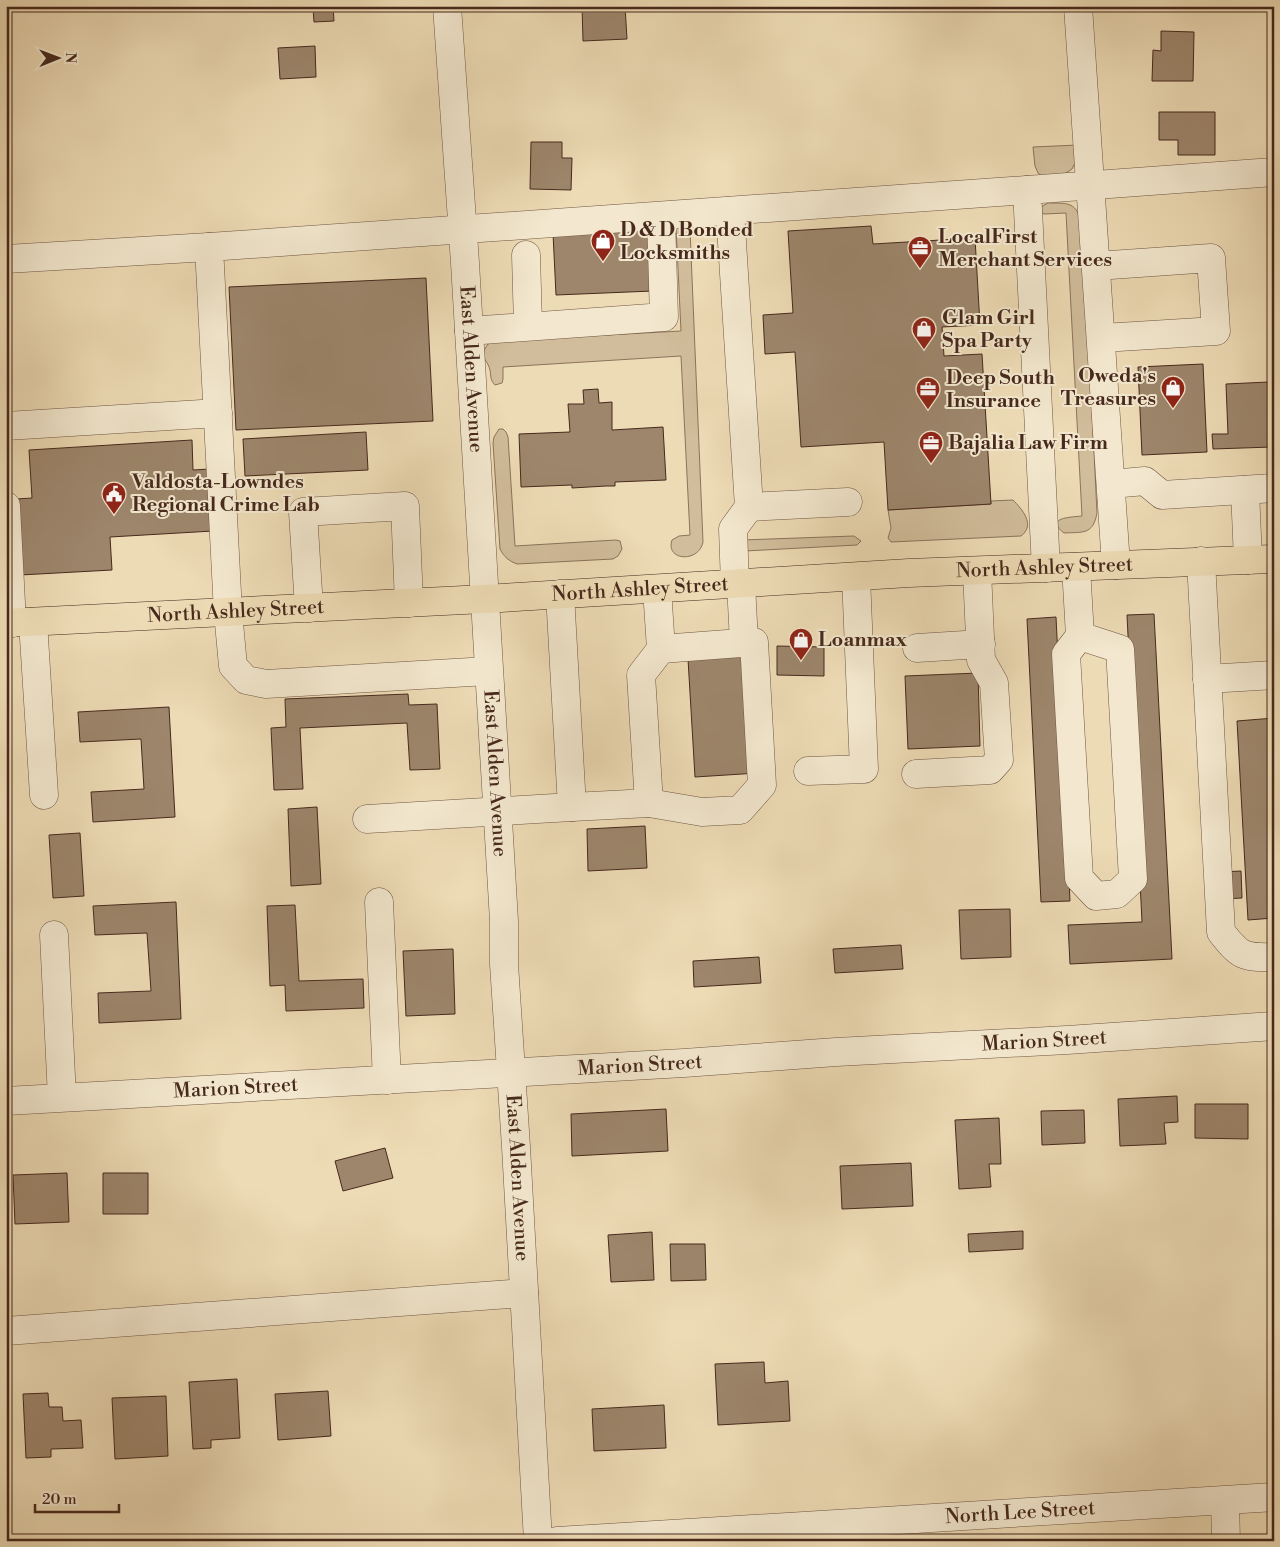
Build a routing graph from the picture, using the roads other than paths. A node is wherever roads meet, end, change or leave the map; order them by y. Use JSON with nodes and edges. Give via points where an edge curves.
{"nodes":[{"id":1,"x":448,"y":6,"type":"edge"},
{"id":2,"x":1078,"y":6,"type":"edge"},
{"id":3,"x":1274,"y":172,"type":"edge"},
{"id":4,"x":1089,"y":185,"type":"junction"},
{"id":5,"x":1027,"y":190,"type":"junction"},
{"id":6,"x":730,"y":211,"type":"junction"},
{"id":7,"x":661,"y":217,"type":"junction"},
{"id":8,"x":463,"y":230,"type":"junction"},
{"id":9,"x":209,"y":247,"type":"junction"},
{"id":10,"x":526,"y":255,"type":"dead end"},
{"id":11,"x":6,"y":258,"type":"edge"},
{"id":12,"x":1096,"y":266,"type":"junction"},
{"id":13,"x":528,"y":326,"type":"junction"},
{"id":14,"x":469,"y":330,"type":"junction"},
{"id":15,"x":1102,"y":338,"type":"junction"},
{"id":16,"x":218,"y":413,"type":"junction"},
{"id":17,"x":6,"y":426,"type":"edge"},
{"id":18,"x":1111,"y":484,"type":"junction"},
{"id":19,"x":1274,"y":488,"type":"edge"},
{"id":20,"x":1245,"y":490,"type":"junction"},
{"id":21,"x":848,"y":502,"type":"dead end"},
{"id":22,"x":6,"y":506,"type":"edge"},
{"id":23,"x":750,"y":507,"type":"junction"},
{"id":24,"x":1261,"y":559,"type":"edge"},
{"id":25,"x":1201,"y":562,"type":"junction"},
{"id":26,"x":1116,"y":565,"type":"junction"},
{"id":27,"x":1076,"y":567,"type":"junction"},
{"id":28,"x":1046,"y":568,"type":"junction"},
{"id":29,"x":977,"y":571,"type":"junction"},
{"id":30,"x":856,"y":577,"type":"junction"},
{"id":31,"x":738,"y":584,"type":"junction"},
{"id":32,"x":657,"y":589,"type":"junction"},
{"id":33,"x":560,"y":594,"type":"junction"},
{"id":34,"x":484,"y":599,"type":"junction"},
{"id":35,"x":410,"y":603,"type":"junction"},
{"id":36,"x":309,"y":608,"type":"junction"},
{"id":37,"x":228,"y":612,"type":"junction"},
{"id":38,"x":17,"y":623,"type":"edge"},
{"id":39,"x":1080,"y":636,"type":"junction"},
{"id":40,"x":744,"y":642,"type":"junction"},
{"id":41,"x":981,"y":644,"type":"junction"},
{"id":42,"x":661,"y":648,"type":"junction"},
{"id":43,"x":917,"y":648,"type":"dead end"},
{"id":44,"x":488,"y":671,"type":"junction"},
{"id":45,"x":1274,"y":674,"type":"edge"},
{"id":46,"x":1207,"y":679,"type":"junction"},
{"id":47,"x":808,"y":771,"type":"dead end"},
{"id":48,"x":916,"y":774,"type":"dead end"},
{"id":49,"x":44,"y":795,"type":"dead end"},
{"id":50,"x":649,"y":803,"type":"junction"},
{"id":51,"x":572,"y":806,"type":"junction"},
{"id":52,"x":497,"y":811,"type":"junction"},
{"id":53,"x":367,"y":819,"type":"dead end"},
{"id":54,"x":379,"y":902,"type":"dead end"},
{"id":55,"x":54,"y":935,"type":"dead end"},
{"id":56,"x":1274,"y":957,"type":"edge"},
{"id":57,"x":1274,"y":1026,"type":"edge"},
{"id":58,"x":510,"y":1072,"type":"junction"},
{"id":59,"x":387,"y":1080,"type":"junction"},
{"id":60,"x":62,"y":1097,"type":"junction"},
{"id":61,"x":6,"y":1101,"type":"edge"},
{"id":62,"x":524,"y":1293,"type":"junction"},
{"id":63,"x":6,"y":1331,"type":"edge"},
{"id":64,"x":1274,"y":1497,"type":"edge"},
{"id":65,"x":1225,"y":1501,"type":"junction"},
{"id":66,"x":538,"y":1541,"type":"edge"},
{"id":67,"x":557,"y":1541,"type":"edge"},
{"id":68,"x":1226,"y":1541,"type":"edge"}],
"edges":[{"from":1,"to":8,"type":"street","name":"East Alden Avenue"},
{"from":2,"to":4,"type":"street"},
{"from":3,"to":4,"type":"street"},
{"from":4,"to":5,"type":"street"},
{"from":4,"to":12,"type":"street"},
{"from":5,"to":6,"type":"street"},
{"from":5,"to":28,"type":"street"},
{"from":6,"to":7,"type":"street"},
{"from":6,"to":23,"type":"street"},
{"from":7,"to":8,"type":"street"},
{"from":7,"to":13,"type":"street","via":[[664,317]]},
{"from":8,"to":9,"type":"street"},
{"from":8,"to":14,"type":"street","name":"East Alden Avenue"},
{"from":9,"to":11,"type":"street"},
{"from":9,"to":16,"type":"street"},
{"from":10,"to":13,"type":"street"},
{"from":12,"to":15,"type":"street"},
{"from":12,"to":15,"type":"street","via":[[1211,258],[1216,331]]},
{"from":13,"to":14,"type":"street"},
{"from":14,"to":34,"type":"street","name":"East Alden Avenue"},
{"from":15,"to":18,"type":"street"},
{"from":16,"to":17,"type":"street"},
{"from":16,"to":37,"type":"street"},
{"from":18,"to":20,"type":"street","via":[[1145,481],[1162,495]]},
{"from":18,"to":26,"type":"street"},
{"from":19,"to":20,"type":"street"},
{"from":20,"to":24,"type":"street"},
{"from":21,"to":23,"type":"street"},
{"from":22,"to":38,"type":"street"},
{"from":23,"to":31,"type":"street","via":[[733,529]]},
{"from":24,"to":25,"type":"main road","name":"North Ashley Street"},
{"from":25,"to":26,"type":"main road","name":"North Ashley Street"},
{"from":25,"to":46,"type":"street"},
{"from":26,"to":27,"type":"main road","name":"North Ashley Street"},
{"from":27,"to":28,"type":"main road","name":"North Ashley Street"},
{"from":27,"to":39,"type":"street"},
{"from":28,"to":29,"type":"main road","name":"North Ashley Street"},
{"from":29,"to":30,"type":"main road","name":"North Ashley Street"},
{"from":29,"to":41,"type":"street"},
{"from":30,"to":31,"type":"main road","name":"North Ashley Street"},
{"from":30,"to":47,"type":"street","via":[[864,769]]},
{"from":31,"to":32,"type":"main road","name":"North Ashley Street"},
{"from":31,"to":40,"type":"street"},
{"from":32,"to":33,"type":"main road","name":"North Ashley Street"},
{"from":32,"to":42,"type":"street"},
{"from":33,"to":34,"type":"main road","name":"North Ashley Street"},
{"from":33,"to":51,"type":"street"},
{"from":34,"to":35,"type":"main road","name":"North Ashley Street"},
{"from":34,"to":44,"type":"street","name":"East Alden Avenue"},
{"from":35,"to":36,"type":"main road","name":"North Ashley Street"},
{"from":35,"to":36,"type":"street","via":[[405,506],[303,512]]},
{"from":36,"to":37,"type":"main road","name":"North Ashley Street"},
{"from":37,"to":38,"type":"main road","name":"North Ashley Street"},
{"from":37,"to":44,"type":"street","via":[[233,666],[246,680],[266,684]]},
{"from":38,"to":49,"type":"street"},
{"from":39,"to":39,"type":"street","via":[[1066,654],[1079,878],[1096,896],[1117,894],[1133,879],[1120,648]]},
{"from":40,"to":42,"type":"street"},
{"from":40,"to":50,"type":"street","via":[[754,642],[762,785],[740,810],[702,812]]},
{"from":41,"to":43,"type":"street"},
{"from":41,"to":48,"type":"street","via":[[982,660],[994,683],[999,760],[990,770]]},
{"from":42,"to":50,"type":"street","via":[[642,675]]},
{"from":44,"to":52,"type":"street","name":"East Alden Avenue"},
{"from":45,"to":46,"type":"street"},
{"from":46,"to":56,"type":"street","via":[[1221,932],[1234,949],[1250,958]]},
{"from":50,"to":51,"type":"street"},
{"from":51,"to":52,"type":"street"},
{"from":52,"to":53,"type":"street"},
{"from":52,"to":58,"type":"street","name":"East Alden Avenue"},
{"from":54,"to":59,"type":"street"},
{"from":55,"to":60,"type":"street"},
{"from":57,"to":58,"type":"street","name":"Marion Street"},
{"from":58,"to":59,"type":"street","name":"Marion Street"},
{"from":58,"to":62,"type":"street","name":"East Alden Avenue"},
{"from":59,"to":60,"type":"street","name":"Marion Street"},
{"from":60,"to":61,"type":"street","name":"Marion Street"},
{"from":62,"to":63,"type":"street"},
{"from":62,"to":66,"type":"street","name":"East Alden Avenue"},
{"from":64,"to":65,"type":"street","name":"North Lee Street"},
{"from":65,"to":67,"type":"street","name":"North Lee Street"},
{"from":65,"to":68,"type":"street"}]}
